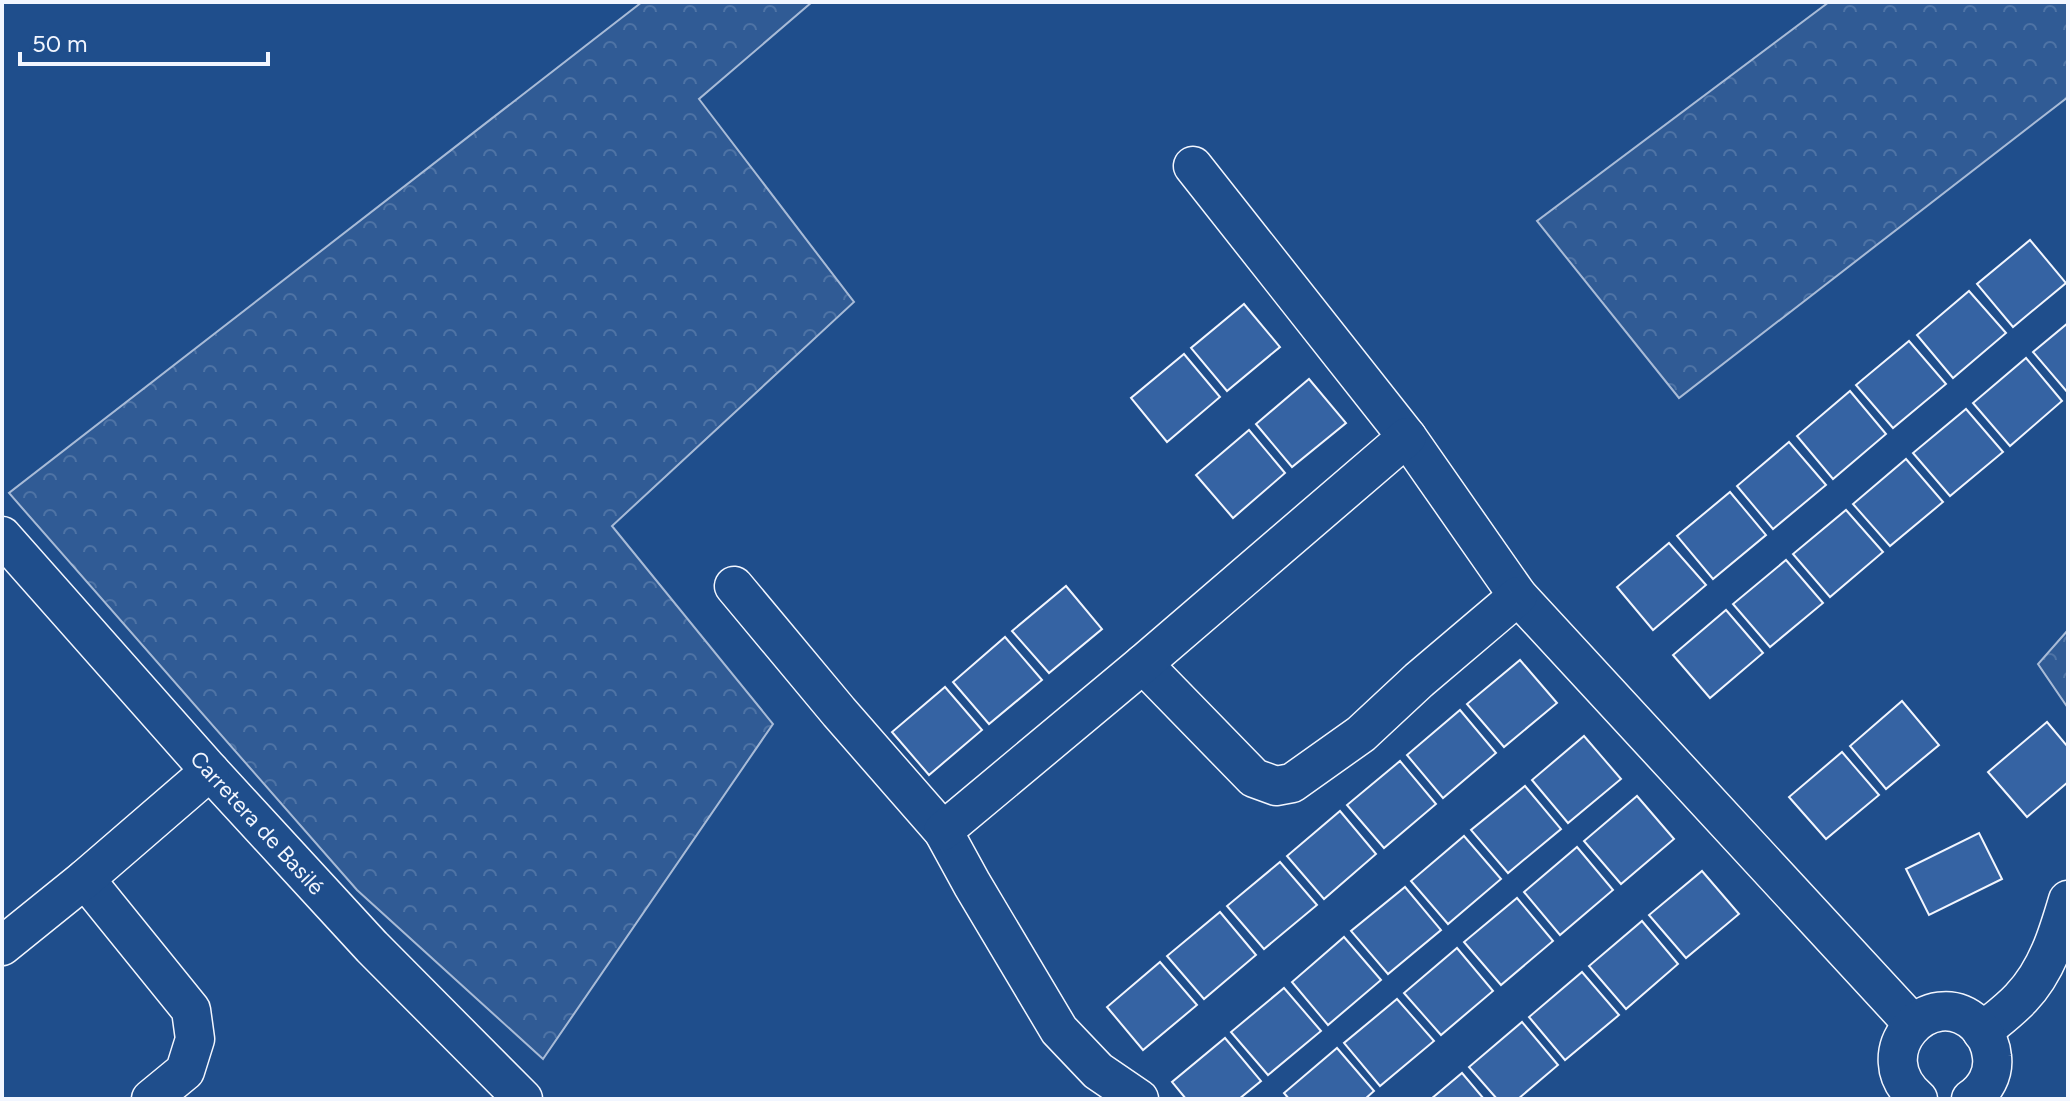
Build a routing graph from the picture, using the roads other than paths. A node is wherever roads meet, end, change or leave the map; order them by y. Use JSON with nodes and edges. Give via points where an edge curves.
{"nodes":[{"id":1,"x":1193,"y":166,"type":"dead end"},
{"id":2,"x":1407,"y":437,"type":"junction"},
{"id":3,"x":2,"y":536,"type":"edge"},
{"id":4,"x":734,"y":586,"type":"dead end"},
{"id":5,"x":1518,"y":596,"type":"junction"},
{"id":6,"x":1143,"y":664,"type":"junction"},
{"id":7,"x":210,"y":771,"type":"junction"},
{"id":8,"x":943,"y":831,"type":"junction"},
{"id":9,"x":85,"y":879,"type":"junction"},
{"id":10,"x":2068,"y":900,"type":"edge"},
{"id":11,"x":2,"y":946,"type":"edge"},
{"id":12,"x":1913,"y":1024,"type":"junction"},
{"id":13,"x":1982,"y":1032,"type":"junction"},
{"id":14,"x":1911,"y":1097,"type":"edge"},
{"id":15,"x":1974,"y":1098,"type":"edge"},
{"id":16,"x":151,"y":1099,"type":"edge"},
{"id":17,"x":523,"y":1099,"type":"edge"},
{"id":18,"x":1139,"y":1099,"type":"edge"}],
"edges":[{"from":1,"to":2,"type":"street"},
{"from":2,"to":5,"type":"street"},
{"from":2,"to":6,"type":"street"},
{"from":3,"to":7,"type":"street","name":"Carretera de Basilé"},
{"from":4,"to":8,"type":"street"},
{"from":5,"to":6,"type":"street","via":[[1361,734],[1292,783],[1276,786],[1254,778]]},
{"from":5,"to":12,"type":"street"},
{"from":6,"to":8,"type":"street"},
{"from":7,"to":9,"type":"street"},
{"from":7,"to":17,"type":"street","name":"Carretera de Basilé","via":[[372,947]]},
{"from":8,"to":18,"type":"street","via":[[1059,1030],[1098,1071]]},
{"from":9,"to":11,"type":"street"},
{"from":9,"to":16,"type":"street","via":[[191,1010],[195,1039],[185,1071]]},
{"from":10,"to":13,"type":"street","via":[[2039,975]]},
{"from":12,"to":13,"type":"street","via":[[1951,1013],[1973,1021]]},
{"from":12,"to":14,"type":"street","via":[[1897,1054]]},
{"from":13,"to":15,"type":"street","via":[[1992,1063],[1989,1078]]}]}
